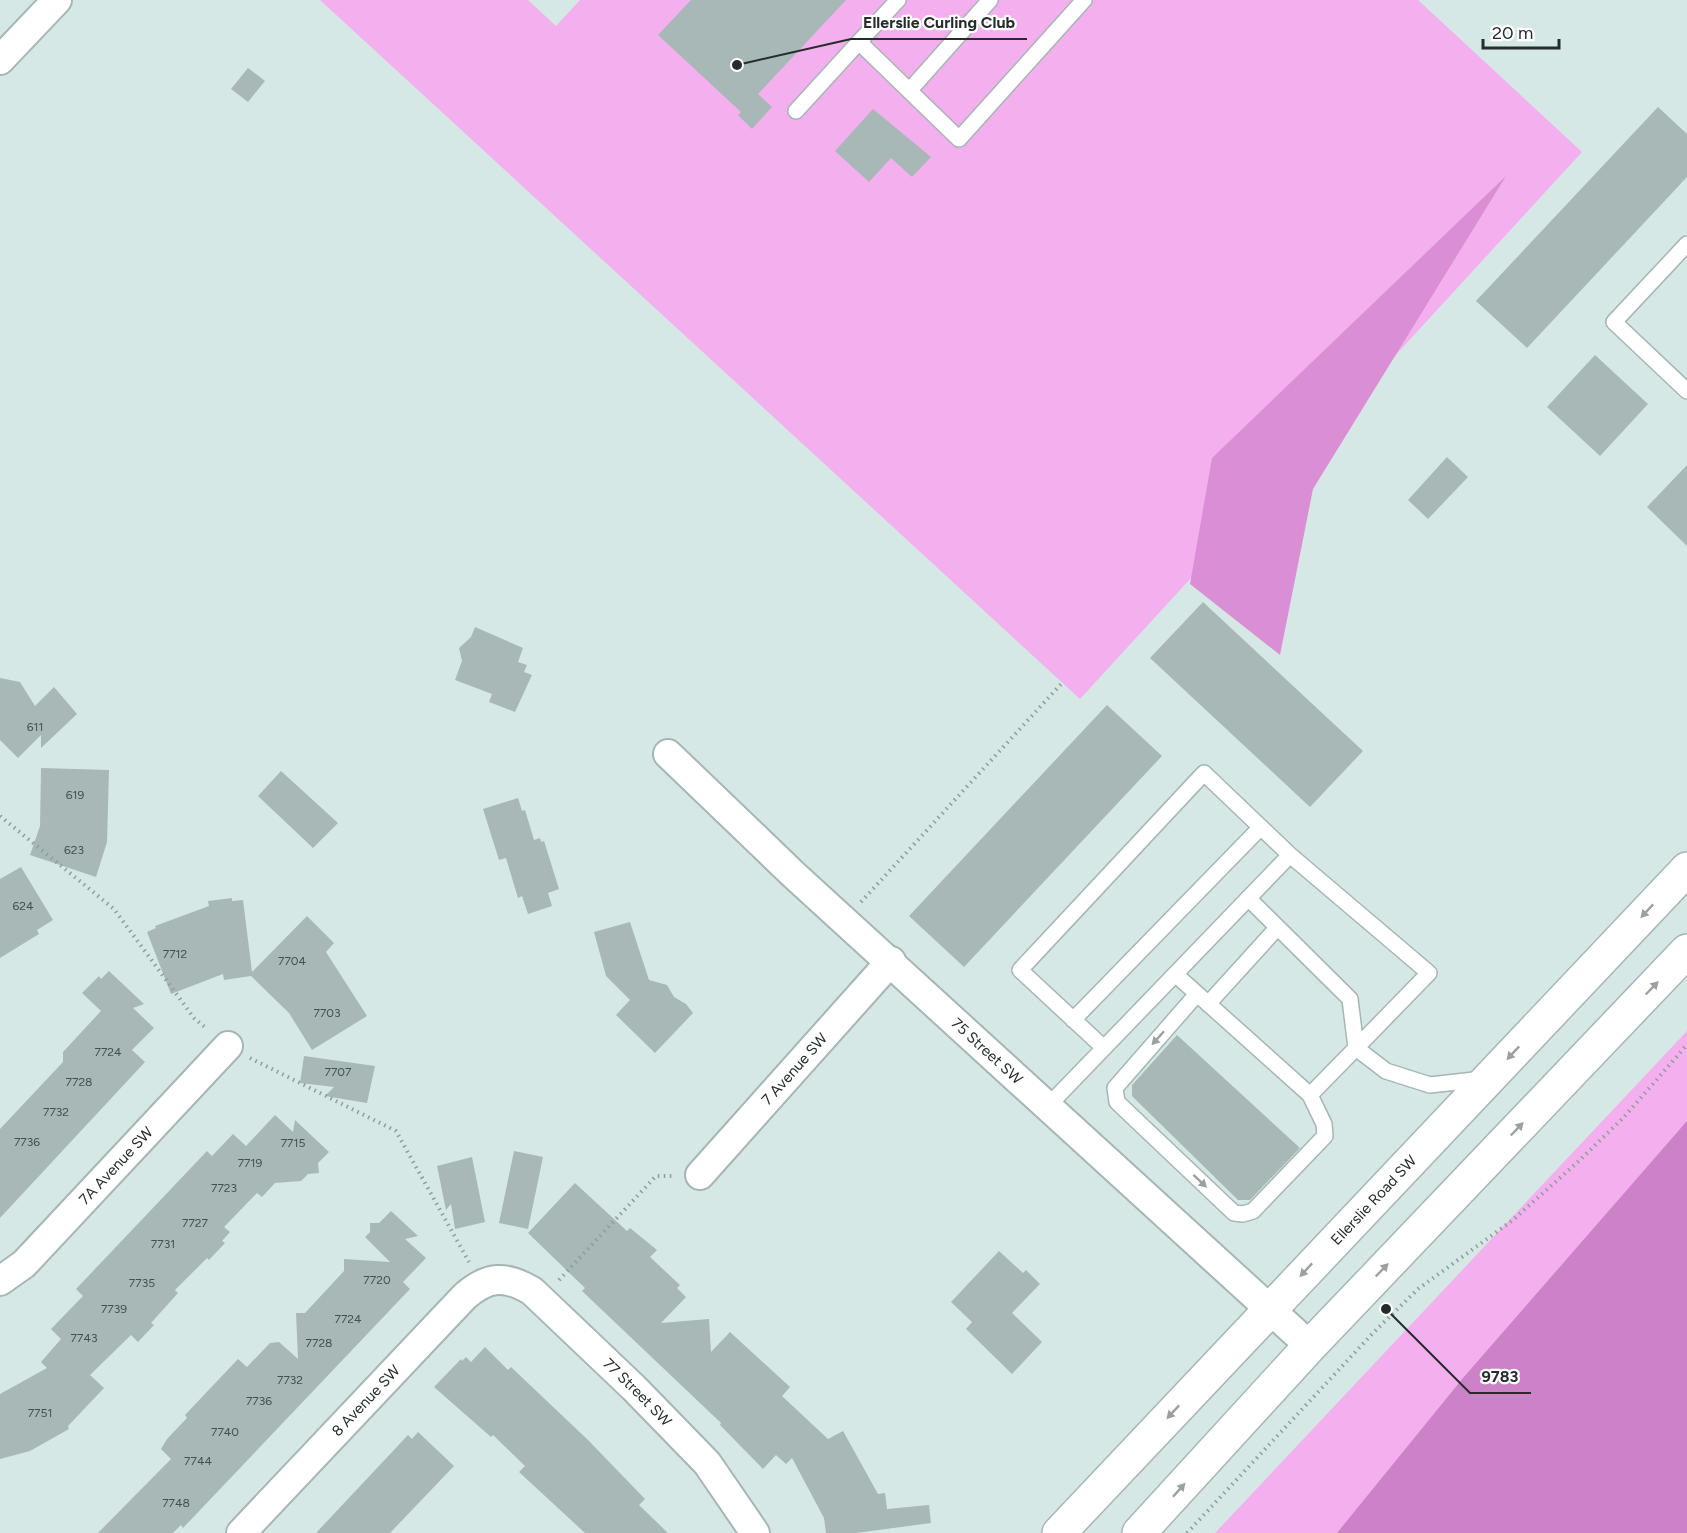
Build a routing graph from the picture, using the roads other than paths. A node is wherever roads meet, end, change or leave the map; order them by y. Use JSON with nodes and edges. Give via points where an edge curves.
{"nodes":[{"id":1,"x":57,"y":0,"type":"edge"},
{"id":2,"x":898,"y":0,"type":"edge"},
{"id":3,"x":990,"y":0,"type":"edge"},
{"id":4,"x":1084,"y":0,"type":"edge"},
{"id":5,"x":859,"y":42,"type":"junction"},
{"id":6,"x":0,"y":60,"type":"edge"},
{"id":7,"x":909,"y":91,"type":"junction"},
{"id":8,"x":796,"y":111,"type":"dead end"},
{"id":9,"x":1687,"y":244,"type":"edge"},
{"id":10,"x":1687,"y":391,"type":"edge"},
{"id":11,"x":668,"y":754,"type":"dead end"},
{"id":12,"x":1261,"y":827,"type":"junction"},
{"id":13,"x":1290,"y":855,"type":"junction"},
{"id":14,"x":1687,"y":869,"type":"edge"},
{"id":15,"x":1248,"y":898,"type":"junction"},
{"id":16,"x":1277,"y":928,"type":"junction"},
{"id":17,"x":1687,"y":951,"type":"edge"},
{"id":18,"x":891,"y":961,"type":"junction"},
{"id":19,"x":1175,"y":974,"type":"junction"},
{"id":20,"x":1203,"y":999,"type":"junction"},
{"id":21,"x":1073,"y":1020,"type":"junction"},
{"id":22,"x":228,"y":1046,"type":"road end"},
{"id":23,"x":1104,"y":1048,"type":"junction"},
{"id":24,"x":1356,"y":1048,"type":"junction"},
{"id":25,"x":1489,"y":1078,"type":"junction"},
{"id":26,"x":1310,"y":1095,"type":"junction"},
{"id":27,"x":1048,"y":1106,"type":"junction"},
{"id":28,"x":700,"y":1175,"type":"road end"},
{"id":29,"x":0,"y":1281,"type":"edge"},
{"id":30,"x":489,"y":1281,"type":"joint"},
{"id":31,"x":1269,"y":1309,"type":"junction"},
{"id":32,"x":1310,"y":1346,"type":"junction"},
{"id":33,"x":242,"y":1533,"type":"edge"},
{"id":34,"x":756,"y":1533,"type":"edge"},
{"id":35,"x":1059,"y":1533,"type":"edge"},
{"id":36,"x":1139,"y":1533,"type":"edge"}],
"edges":[{"from":1,"to":6,"type":"street"},
{"from":2,"to":5,"type":"lane"},
{"from":3,"to":7,"type":"lane"},
{"from":4,"to":7,"type":"lane","via":[[959,139]]},
{"from":5,"to":7,"type":"lane"},
{"from":5,"to":8,"type":"lane"},
{"from":9,"to":10,"type":"lane","via":[[1614,322]]},
{"from":11,"to":18,"type":"street","name":"75 Street SW"},
{"from":12,"to":13,"type":"lane"},
{"from":12,"to":21,"type":"lane"},
{"from":12,"to":21,"type":"lane","via":[[1204,773],[1020,970]]},
{"from":13,"to":15,"type":"lane"},
{"from":13,"to":24,"type":"lane","via":[[1429,973]]},
{"from":14,"to":25,"type":"main road","name":"Ellerslie Road SW","one_way":true},
{"from":15,"to":16,"type":"lane"},
{"from":15,"to":19,"type":"lane"},
{"from":16,"to":20,"type":"lane"},
{"from":16,"to":24,"type":"lane","via":[[1350,999]]},
{"from":32,"to":17,"type":"main road","one_way":true},
{"from":18,"to":27,"type":"street","name":"75 Street SW"},
{"from":18,"to":28,"type":"street","name":"7 Avenue SW"},
{"from":19,"to":20,"type":"lane"},
{"from":19,"to":23,"type":"lane"},
{"from":20,"to":26,"type":"lane"},
{"from":20,"to":26,"type":"lane","one_way":true,"via":[[1128,1071],[1115,1088],[1117,1102],[1234,1212],[1253,1211],[1325,1136],[1324,1124]]},
{"from":21,"to":23,"type":"lane"},
{"from":22,"to":29,"type":"street","name":"7A Avenue SW","via":[[24,1264]]},
{"from":23,"to":27,"type":"lane"},
{"from":24,"to":25,"type":"lane","via":[[1386,1071],[1430,1084]]},
{"from":24,"to":26,"type":"lane"},
{"from":25,"to":31,"type":"main road","name":"Ellerslie Road SW","one_way":true},
{"from":27,"to":31,"type":"street","name":"75 Street SW"},
{"from":30,"to":33,"type":"street","name":"8 Avenue SW","via":[[457,1305]]},
{"from":30,"to":34,"type":"street","name":"77 Street SW","via":[[511,1281],[532,1291],[707,1463]]},
{"from":31,"to":32,"type":"street","name":"75 Street SW"},
{"from":31,"to":35,"type":"main road","name":"Ellerslie Road SW","one_way":true},
{"from":36,"to":32,"type":"main road","one_way":true}]}
